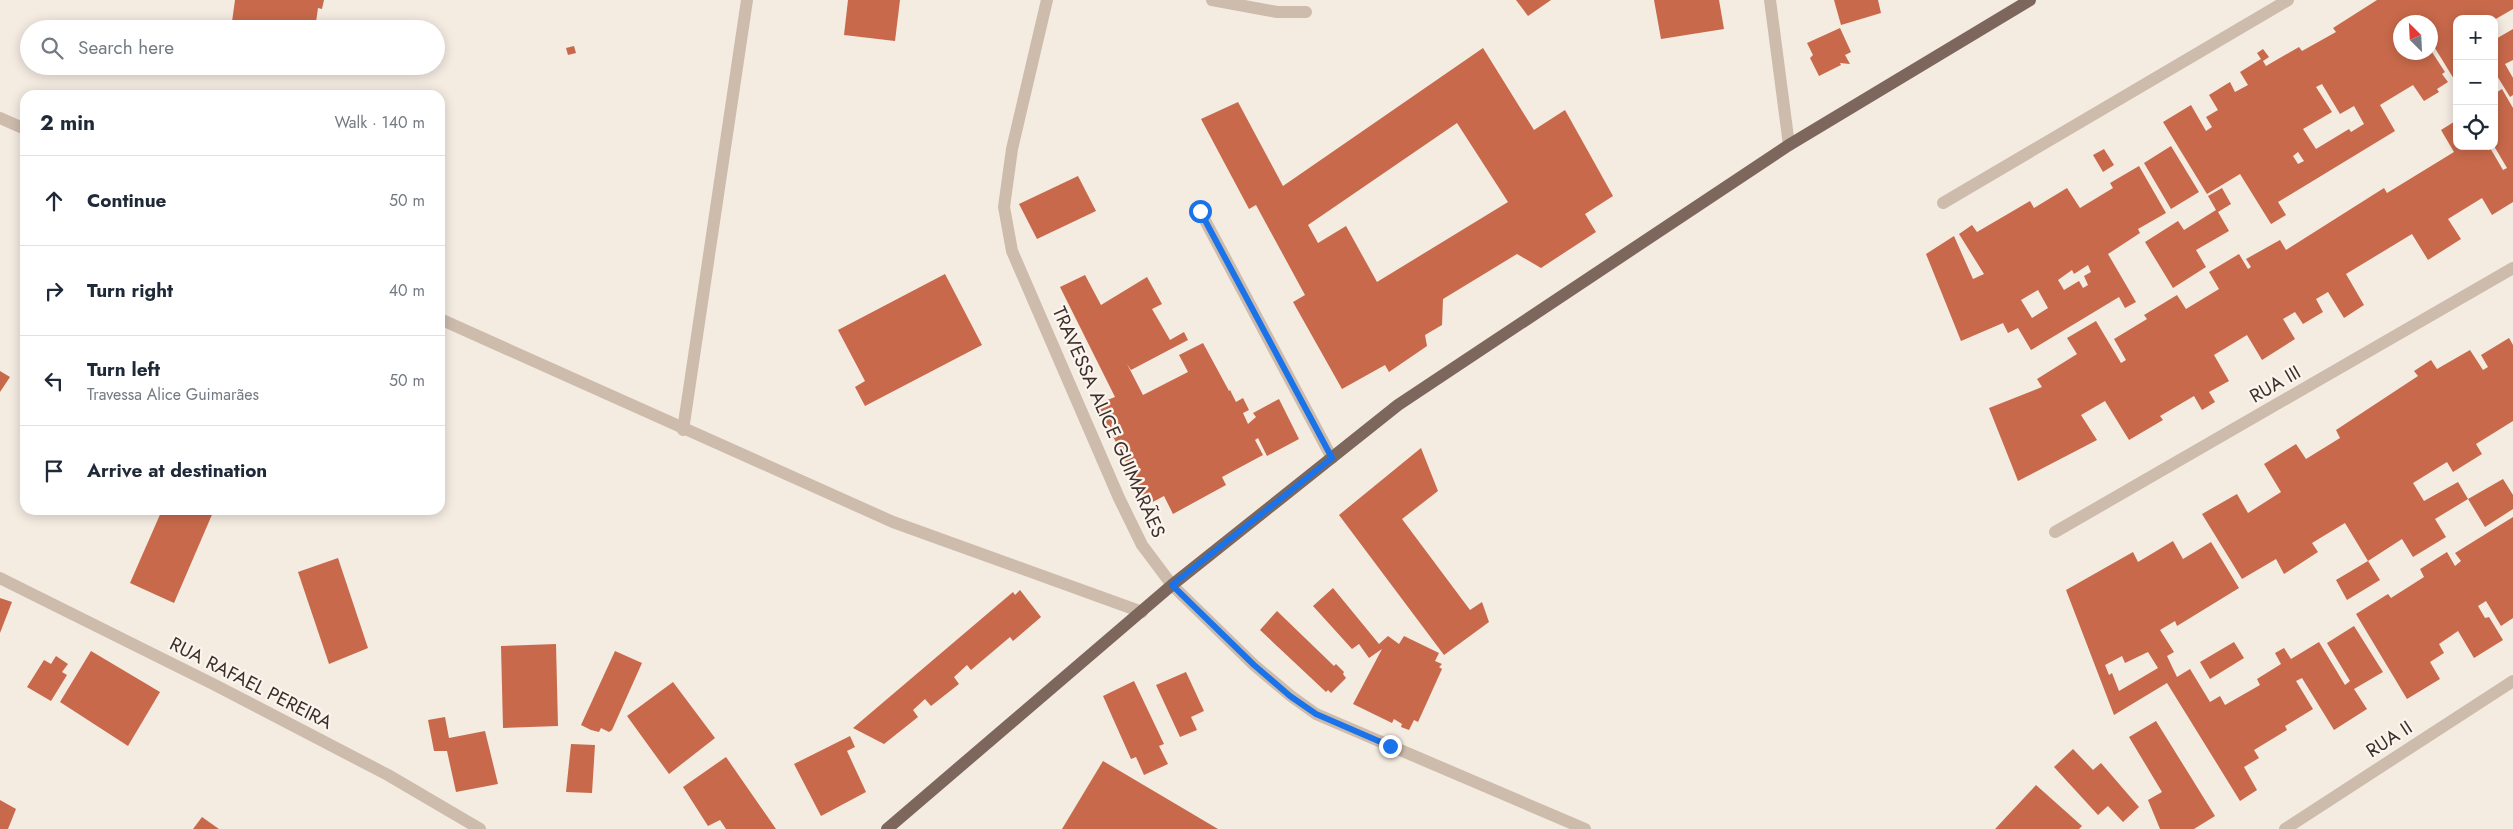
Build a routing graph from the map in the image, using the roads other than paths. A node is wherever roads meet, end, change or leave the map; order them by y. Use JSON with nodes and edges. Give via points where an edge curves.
{"nodes":[{"id":1,"x":747,"y":0,"type":"edge"},
{"id":2,"x":1047,"y":0,"type":"edge"},
{"id":3,"x":1212,"y":0,"type":"edge"},
{"id":4,"x":1770,"y":0,"type":"edge"},
{"id":5,"x":2030,"y":0,"type":"edge"},
{"id":6,"x":2288,"y":0,"type":"edge"},
{"id":7,"x":1306,"y":12,"type":"dead end"},
{"id":8,"x":0,"y":118,"type":"edge"},
{"id":9,"x":20,"y":127,"type":"edge"},
{"id":10,"x":1789,"y":145,"type":"junction"},
{"id":11,"x":1943,"y":203,"type":"dead end"},
{"id":12,"x":1200,"y":211,"type":"dead end"},
{"id":13,"x":2513,"y":268,"type":"edge"},
{"id":14,"x":445,"y":321,"type":"edge"},
{"id":15,"x":683,"y":430,"type":"junction"},
{"id":16,"x":1332,"y":458,"type":"junction"},
{"id":17,"x":2055,"y":532,"type":"dead end"},
{"id":18,"x":0,"y":578,"type":"edge"},
{"id":19,"x":1172,"y":585,"type":"junction"},
{"id":20,"x":1142,"y":612,"type":"junction"},
{"id":21,"x":2513,"y":681,"type":"edge"},
{"id":22,"x":480,"y":829,"type":"edge"},
{"id":23,"x":887,"y":829,"type":"edge"},
{"id":24,"x":1585,"y":829,"type":"edge"},
{"id":25,"x":2285,"y":829,"type":"edge"}],
"edges":[{"from":1,"to":15,"type":"street"},
{"from":2,"to":19,"type":"street","name":"TRAVESSA ALICE GUIMARÃES","via":[[1012,149],[1004,207],[1012,251],[1119,498],[1142,545]]},
{"from":3,"to":7,"type":"street","via":[[1277,12]]},
{"from":4,"to":10,"type":"street"},
{"from":5,"to":10,"type":"main road"},
{"from":6,"to":11,"type":"street"},
{"from":8,"to":9,"type":"street"},
{"from":10,"to":16,"type":"main road","via":[[1398,405]]},
{"from":12,"to":16,"type":"street"},
{"from":13,"to":17,"type":"street","name":"RUA III"},
{"from":14,"to":15,"type":"street"},
{"from":15,"to":20,"type":"street","via":[[893,522]]},
{"from":16,"to":19,"type":"main road"},
{"from":18,"to":22,"type":"street","name":"RUA RAFAEL PEREIRA","via":[[380,770]]},
{"from":19,"to":20,"type":"main road"},
{"from":19,"to":24,"type":"street","name":"TRAVESSA ALICE GUIMARÃES","via":[[1254,665],[1316,714]]},
{"from":20,"to":23,"type":"main road"},
{"from":21,"to":25,"type":"street","name":"RUA II"}]}
